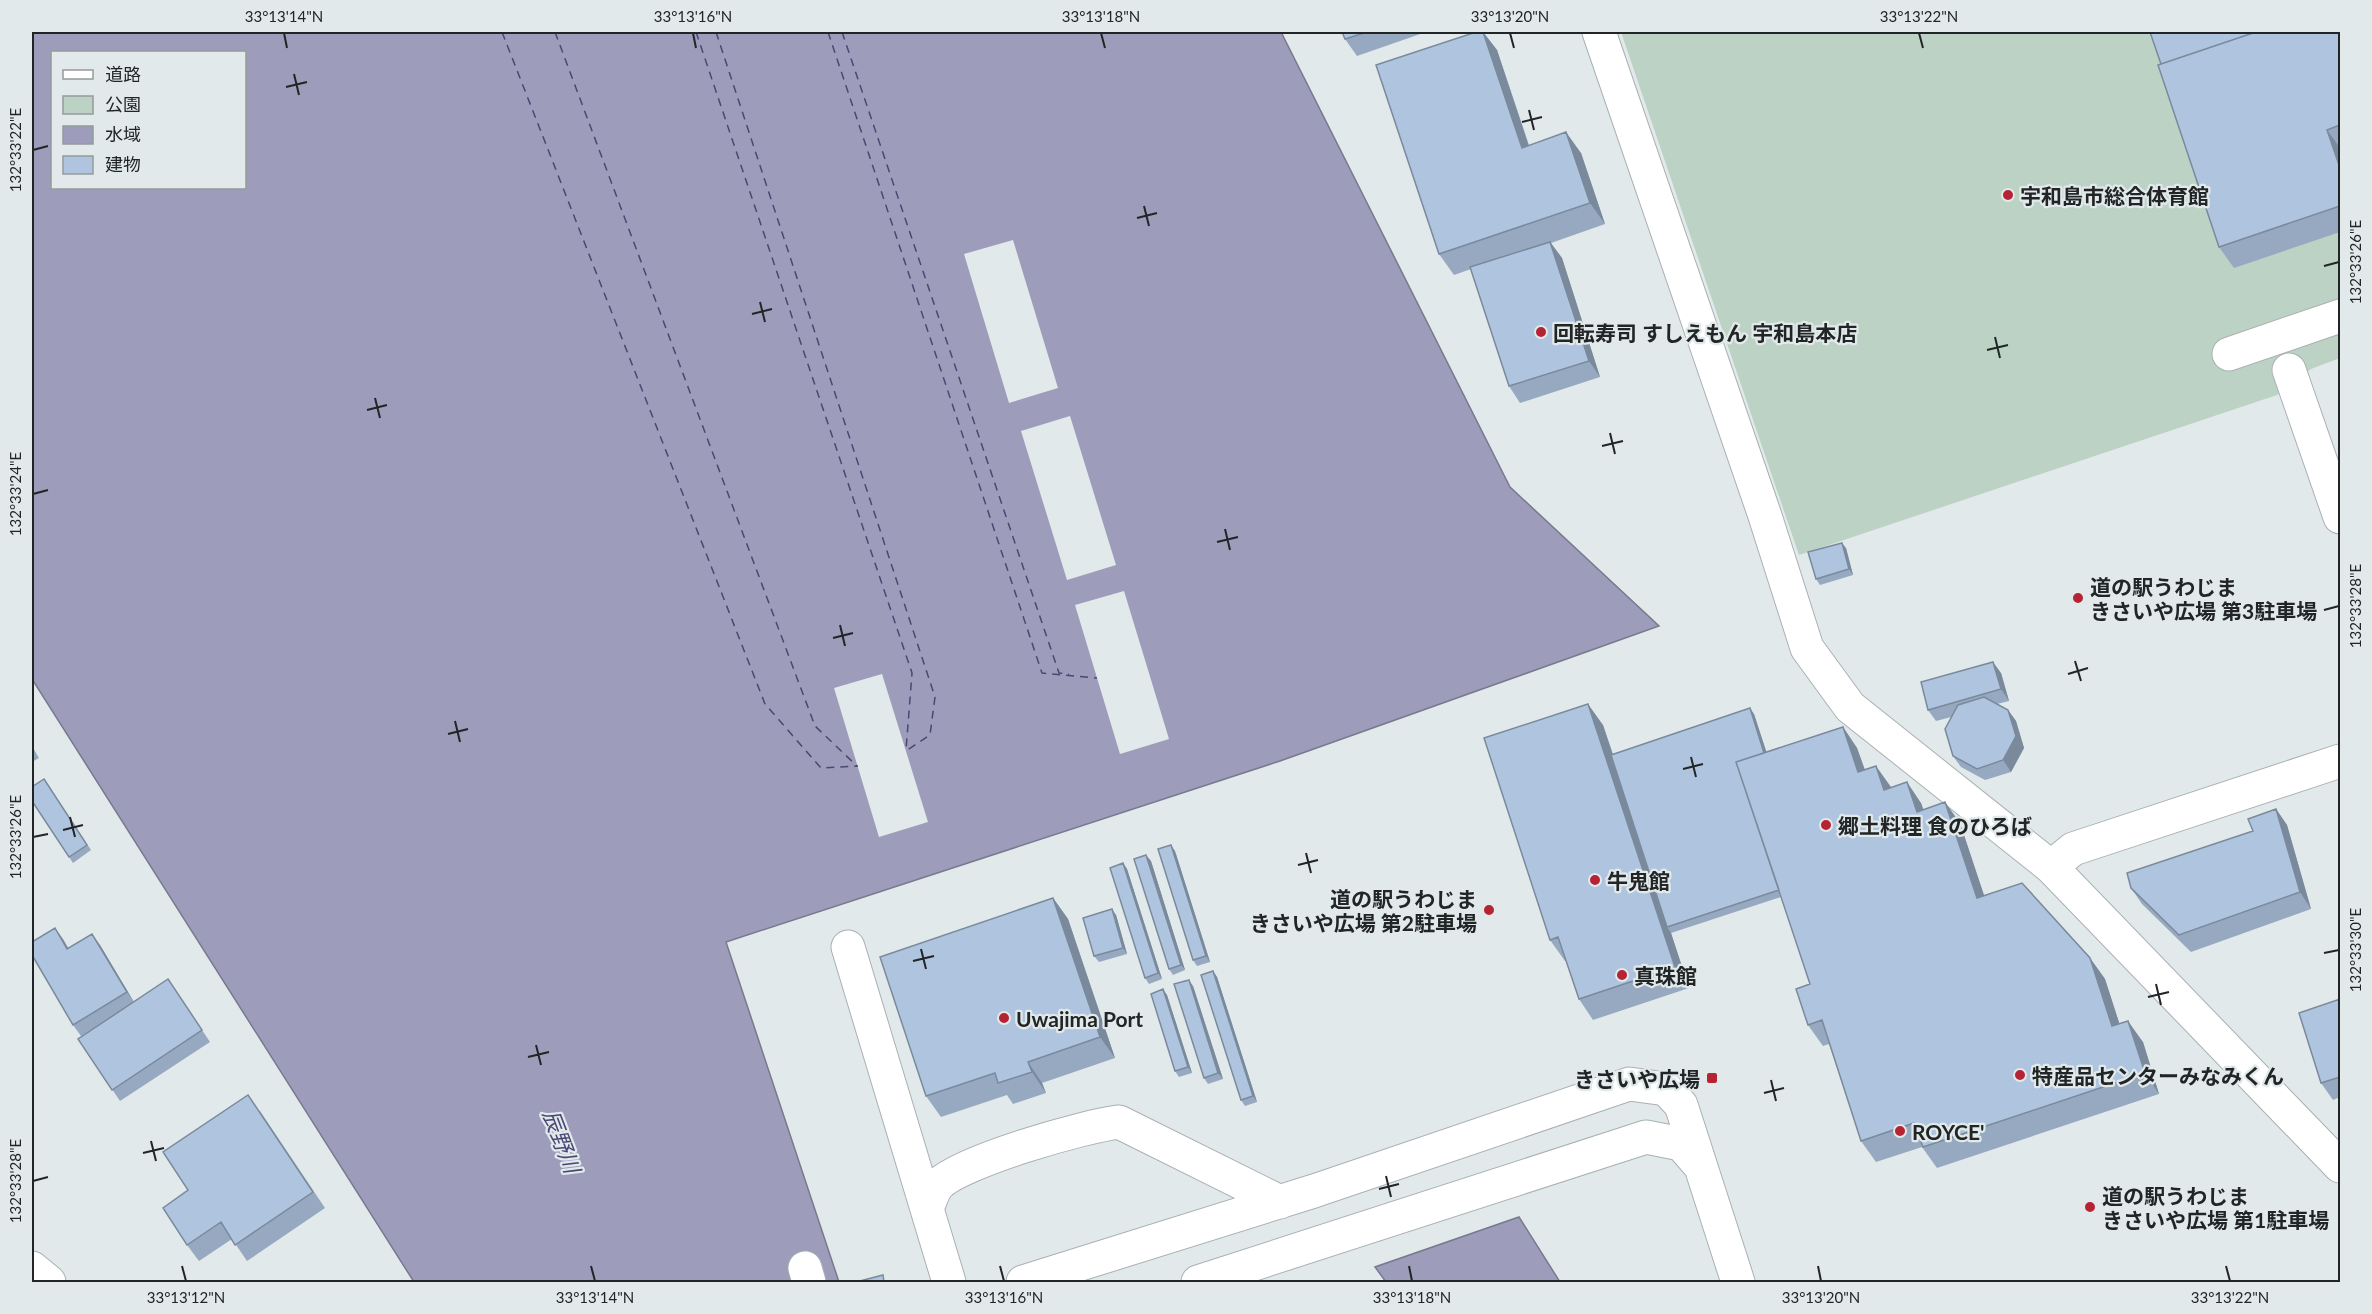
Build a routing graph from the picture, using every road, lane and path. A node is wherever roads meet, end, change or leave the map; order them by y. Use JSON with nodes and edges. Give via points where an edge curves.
{"nodes":[{"id":1,"x":1599,"y":32,"type":"edge"},
{"id":2,"x":2340,"y":316,"type":"edge"},
{"id":3,"x":2229,"y":354,"type":"dead end"},
{"id":4,"x":2289,"y":370,"type":"dead end"},
{"id":5,"x":2340,"y":517,"type":"edge"},
{"id":6,"x":2340,"y":761,"type":"edge"},
{"id":7,"x":2050,"y":867,"type":"junction"},
{"id":8,"x":848,"y":947,"type":"dead end"},
{"id":9,"x":2340,"y":1166,"type":"edge"},
{"id":10,"x":1701,"y":1167,"type":"junction"},
{"id":11,"x":1280,"y":1202,"type":"junction"},
{"id":12,"x":927,"y":1209,"type":"junction"},
{"id":13,"x":32,"y":1268,"type":"edge"},
{"id":14,"x":49,"y":1282,"type":"edge"},
{"id":15,"x":949,"y":1282,"type":"edge"},
{"id":16,"x":1023,"y":1282,"type":"edge"},
{"id":17,"x":1198,"y":1282,"type":"edge"},
{"id":18,"x":1738,"y":1282,"type":"edge"}],
"edges":[{"from":1,"to":7,"type":"street","via":[[1807,648],[1850,707]]},
{"from":2,"to":3,"type":"street"},
{"from":4,"to":5,"type":"street"},
{"from":6,"to":7,"type":"street","via":[[2073,849]]},
{"from":7,"to":9,"type":"street"},
{"from":8,"to":12,"type":"street"},
{"from":10,"to":11,"type":"street","via":[[1682,1105],[1666,1089],[1629,1084]]},
{"from":10,"to":17,"type":"street","via":[[1681,1144],[1646,1137]]},
{"from":10,"to":18,"type":"street"},
{"from":11,"to":12,"type":"street","via":[[1119,1122],[1093,1125],[960,1169],[938,1185]]},
{"from":11,"to":16,"type":"street"},
{"from":12,"to":15,"type":"street"},
{"from":13,"to":14,"type":"street"}]}
